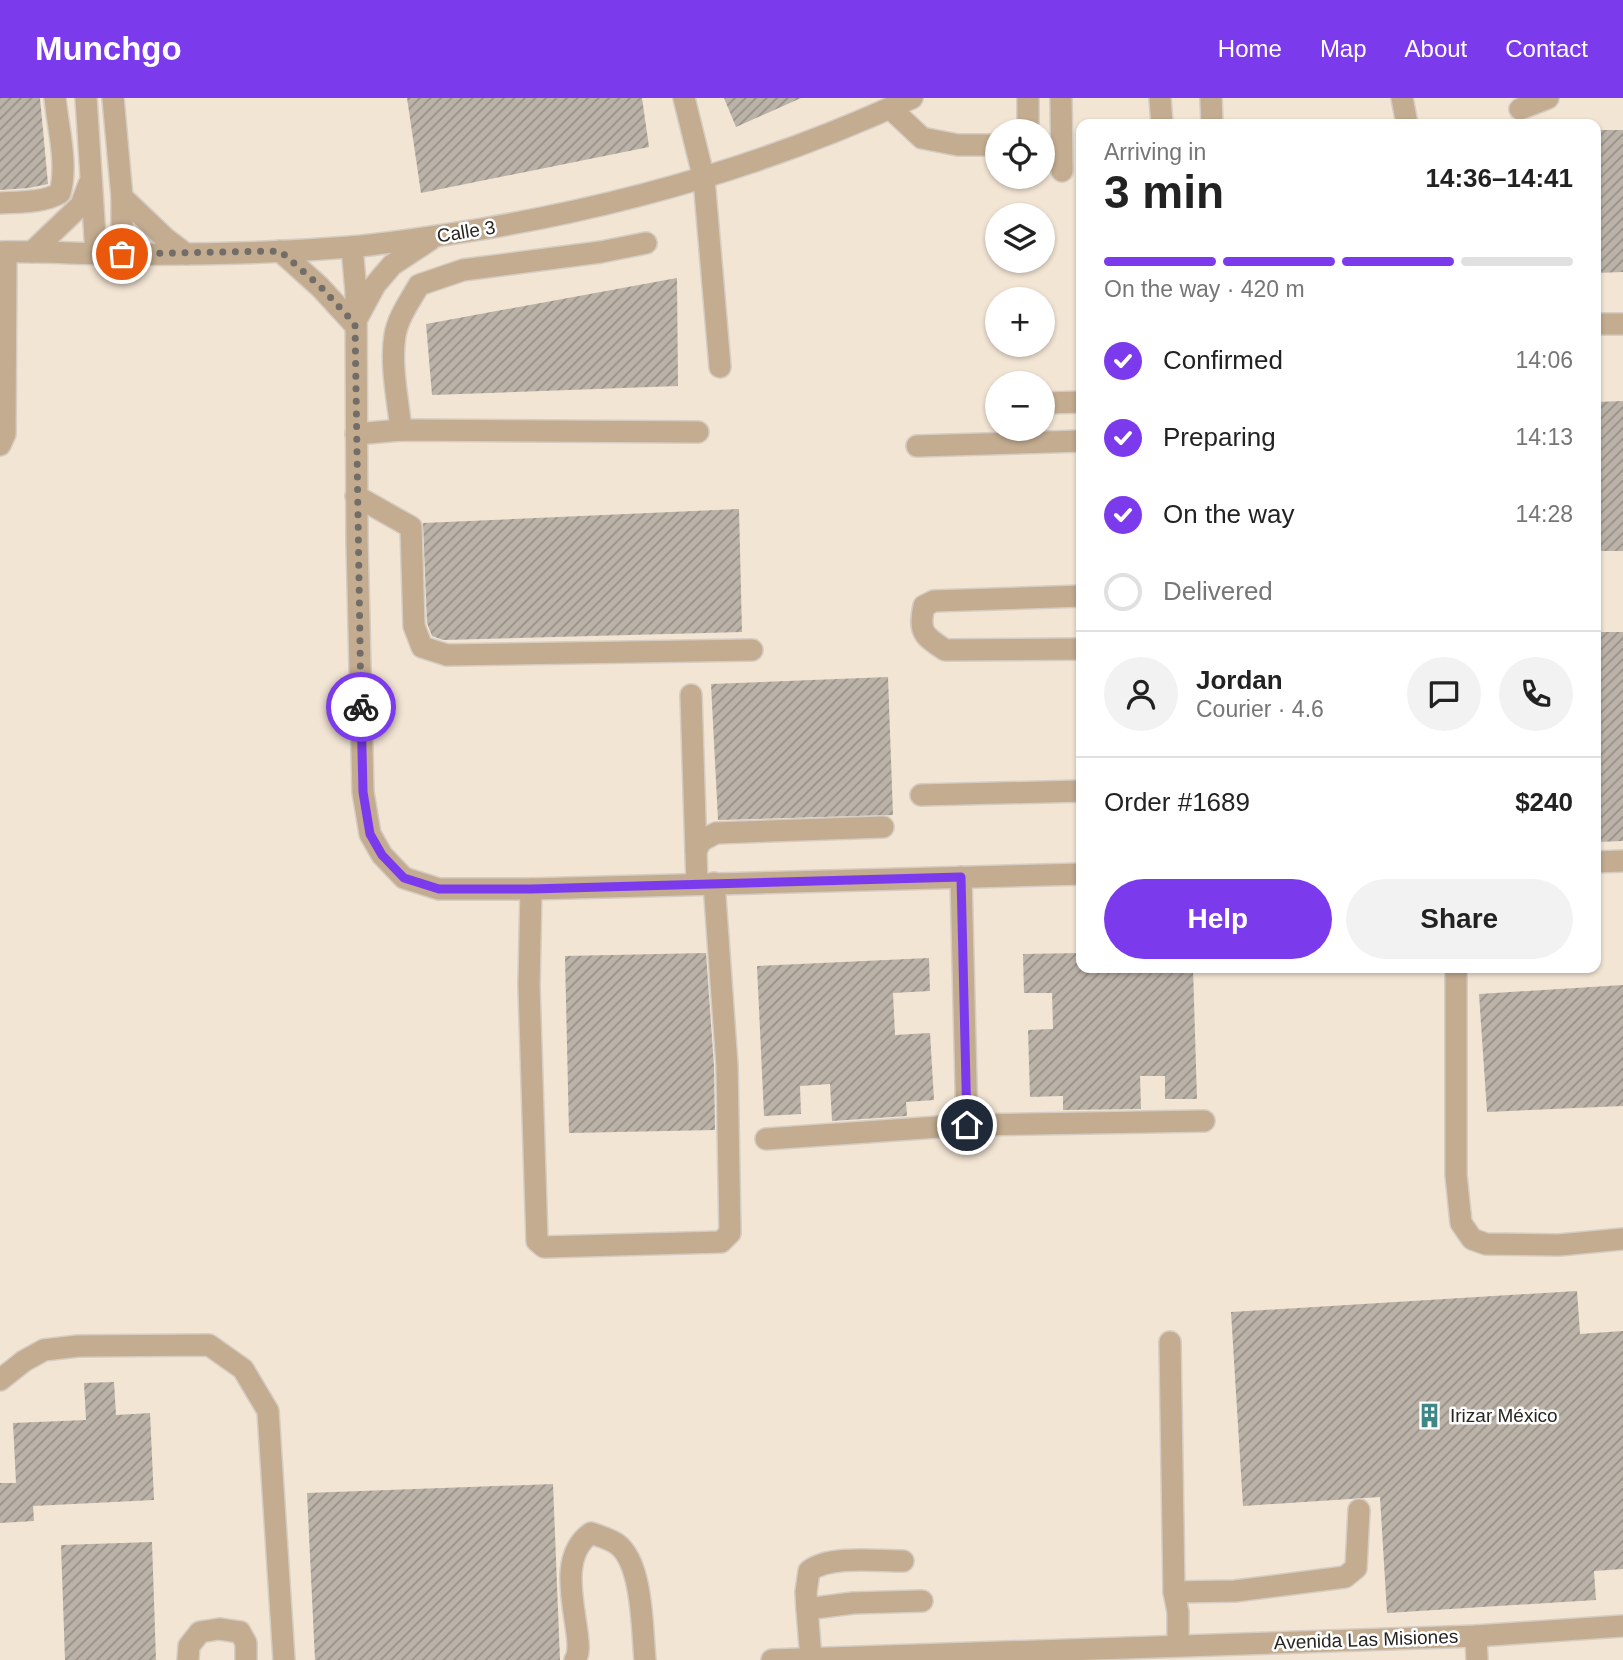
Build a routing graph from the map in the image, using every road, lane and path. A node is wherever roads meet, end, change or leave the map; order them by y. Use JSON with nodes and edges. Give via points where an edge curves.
{"nodes":[{"id":1,"x":55,"y":98,"type":"edge"},
{"id":2,"x":86,"y":98,"type":"edge"},
{"id":3,"x":113,"y":98,"type":"edge"},
{"id":4,"x":684,"y":98,"type":"edge"},
{"id":5,"x":912,"y":98,"type":"edge"},
{"id":6,"x":1028,"y":98,"type":"edge"},
{"id":7,"x":1061,"y":98,"type":"edge"},
{"id":8,"x":1211,"y":98,"type":"edge"},
{"id":9,"x":1402,"y":98,"type":"edge"},
{"id":10,"x":1548,"y":98,"type":"edge"},
{"id":11,"x":890,"y":108,"type":"junction"},
{"id":12,"x":1520,"y":108,"type":"dead end"},
{"id":13,"x":1028,"y":119,"type":"edge"},
{"id":14,"x":1212,"y":119,"type":"edge"},
{"id":15,"x":1406,"y":119,"type":"edge"},
{"id":16,"x":1055,"y":131,"type":"edge"},
{"id":17,"x":985,"y":145,"type":"edge"},
{"id":18,"x":1055,"y":148,"type":"edge"},
{"id":19,"x":1062,"y":171,"type":"dead end"},
{"id":20,"x":92,"y":175,"type":"junction"},
{"id":21,"x":704,"y":179,"type":"junction"},
{"id":22,"x":122,"y":197,"type":"junction"},
{"id":23,"x":0,"y":203,"type":"edge"},
{"id":24,"x":434,"y":237,"type":"junction"},
{"id":25,"x":646,"y":243,"type":"dead end"},
{"id":26,"x":352,"y":247,"type":"junction"},
{"id":27,"x":280,"y":251,"type":"junction"},
{"id":28,"x":3,"y":252,"type":"edge"},
{"id":29,"x":32,"y":252,"type":"junction"},
{"id":30,"x":96,"y":253,"type":"junction"},
{"id":31,"x":122,"y":254,"type":"junction"},
{"id":32,"x":186,"y":254,"type":"junction"},
{"id":33,"x":355,"y":324,"type":"junction"},
{"id":34,"x":1601,"y":324,"type":"edge"},
{"id":35,"x":1623,"y":324,"type":"edge"},
{"id":36,"x":720,"y":368,"type":"dead end"},
{"id":37,"x":1055,"y":402,"type":"edge"},
{"id":38,"x":1076,"y":402,"type":"edge"},
{"id":39,"x":401,"y":430,"type":"junction"},
{"id":40,"x":698,"y":432,"type":"dead end"},
{"id":41,"x":356,"y":434,"type":"junction"},
{"id":42,"x":1076,"y":441,"type":"edge"},
{"id":43,"x":0,"y":445,"type":"edge"},
{"id":44,"x":918,"y":446,"type":"dead end"},
{"id":45,"x":356,"y":496,"type":"junction"},
{"id":46,"x":1076,"y":596,"type":"edge"},
{"id":47,"x":1076,"y":649,"type":"edge"},
{"id":48,"x":751,"y":650,"type":"dead end"},
{"id":49,"x":691,"y":695,"type":"dead end"},
{"id":50,"x":1076,"y":791,"type":"edge"},
{"id":51,"x":921,"y":795,"type":"dead end"},
{"id":52,"x":883,"y":827,"type":"dead end"},
{"id":53,"x":696,"y":851,"type":"junction"},
{"id":54,"x":1601,"y":862,"type":"edge"},
{"id":55,"x":1623,"y":862,"type":"edge"},
{"id":56,"x":1076,"y":874,"type":"edge"},
{"id":57,"x":961,"y":877,"type":"junction"},
{"id":58,"x":706,"y":883,"type":"junction"},
{"id":59,"x":531,"y":889,"type":"junction"},
{"id":60,"x":1456,"y":973,"type":"edge"},
{"id":61,"x":1204,"y":1121,"type":"dead end"},
{"id":62,"x":967,"y":1125,"type":"junction"},
{"id":63,"x":766,"y":1139,"type":"dead end"},
{"id":64,"x":1623,"y":1239,"type":"edge"},
{"id":65,"x":1170,"y":1342,"type":"dead end"},
{"id":66,"x":0,"y":1380,"type":"edge"},
{"id":67,"x":1359,"y":1510,"type":"dead end"},
{"id":68,"x":903,"y":1560,"type":"dead end"},
{"id":69,"x":1174,"y":1592,"type":"junction"},
{"id":70,"x":922,"y":1601,"type":"dead end"},
{"id":71,"x":807,"y":1609,"type":"junction"},
{"id":72,"x":1623,"y":1626,"type":"edge"},
{"id":73,"x":1476,"y":1636,"type":"junction"},
{"id":74,"x":1178,"y":1646,"type":"junction"},
{"id":75,"x":1093,"y":1654,"type":"edge"},
{"id":76,"x":861,"y":1658,"type":"edge"},
{"id":77,"x":811,"y":1659,"type":"edge"},
{"id":78,"x":188,"y":1660,"type":"edge"},
{"id":79,"x":246,"y":1660,"type":"edge"},
{"id":80,"x":284,"y":1660,"type":"edge"},
{"id":81,"x":575,"y":1660,"type":"edge"},
{"id":82,"x":645,"y":1660,"type":"edge"},
{"id":83,"x":772,"y":1660,"type":"edge"},
{"id":84,"x":1477,"y":1660,"type":"edge"}],
"edges":[{"from":1,"to":23,"type":"street","via":[[62,163],[60,193]]},
{"from":2,"to":20,"type":"street"},
{"from":3,"to":22,"type":"street"},
{"from":4,"to":21,"type":"street"},
{"from":5,"to":11,"type":"street","name":"Calle 3"},
{"from":6,"to":13,"type":"street"},
{"from":7,"to":16,"type":"street"},
{"from":8,"to":14,"type":"street"},
{"from":9,"to":15,"type":"street"},
{"from":10,"to":12,"type":"street"},
{"from":11,"to":17,"type":"street","via":[[922,138]]},
{"from":11,"to":21,"type":"street","name":"Calle 3"},
{"from":18,"to":19,"type":"street"},
{"from":20,"to":29,"type":"street","via":[[81,205]]},
{"from":20,"to":30,"type":"street"},
{"from":21,"to":24,"type":"street","name":"Calle 3","via":[[584,211]]},
{"from":21,"to":36,"type":"street"},
{"from":22,"to":31,"type":"street"},
{"from":22,"to":32,"type":"street"},
{"from":24,"to":26,"type":"street","name":"Calle 3"},
{"from":24,"to":33,"type":"street","via":[[392,265],[375,285]]},
{"from":25,"to":39,"type":"street","via":[[463,270],[419,285],[395,336]]},
{"from":26,"to":27,"type":"street","name":"Calle 3"},
{"from":26,"to":33,"type":"street"},
{"from":27,"to":32,"type":"street","name":"Calle 3"},
{"from":27,"to":33,"type":"street"},
{"from":28,"to":29,"type":"street","name":"Calle 3"},
{"from":28,"to":43,"type":"street","via":[[5,434]]},
{"from":29,"to":30,"type":"street","name":"Calle 3"},
{"from":30,"to":31,"type":"street","name":"Calle 3"},
{"from":31,"to":32,"type":"street","name":"Calle 3"},
{"from":33,"to":41,"type":"street"},
{"from":34,"to":35,"type":"street"},
{"from":37,"to":38,"type":"street"},
{"from":39,"to":40,"type":"street"},
{"from":39,"to":41,"type":"street"},
{"from":41,"to":45,"type":"street"},
{"from":42,"to":44,"type":"street"},
{"from":45,"to":48,"type":"street","via":[[411,527],[414,626],[422,647],[447,655]]},
{"from":45,"to":59,"type":"street","via":[[363,792],[370,834],[404,878],[439,889]]},
{"from":46,"to":47,"type":"street","via":[[934,601],[924,606],[922,617],[926,638],[945,650]]},
{"from":49,"to":53,"type":"street"},
{"from":50,"to":51,"type":"street"},
{"from":52,"to":53,"type":"street","via":[[716,833],[701,841]]},
{"from":53,"to":58,"type":"street"},
{"from":54,"to":55,"type":"street"},
{"from":56,"to":57,"type":"street"},
{"from":57,"to":58,"type":"street"},
{"from":57,"to":62,"type":"street"},
{"from":58,"to":59,"type":"street"},
{"from":58,"to":59,"type":"street","via":[[727,1065],[730,1233],[721,1242],[544,1247],[537,1241],[529,986]]},
{"from":60,"to":64,"type":"street","via":[[1456,1175],[1461,1223],[1472,1239],[1486,1244],[1559,1245]]},
{"from":61,"to":62,"type":"street"},
{"from":62,"to":63,"type":"street"},
{"from":65,"to":69,"type":"street"},
{"from":66,"to":80,"type":"street","via":[[44,1350],[78,1346],[209,1345],[243,1369],[268,1411]]},
{"from":67,"to":69,"type":"street","via":[[1356,1568],[1345,1577],[1234,1591]]},
{"from":68,"to":71,"type":"street","via":[[818,1564],[809,1571]]},
{"from":69,"to":74,"type":"street"},
{"from":70,"to":71,"type":"street"},
{"from":71,"to":77,"type":"street"},
{"from":72,"to":73,"type":"street","name":"Avenida Las Misiones"},
{"from":73,"to":74,"type":"street","name":"Avenida Las Misiones"},
{"from":73,"to":84,"type":"street"},
{"from":74,"to":75,"type":"street","name":"Avenida Las Misiones"},
{"from":75,"to":76,"type":"street","name":"Avenida Las Misiones"},
{"from":76,"to":77,"type":"street","name":"Avenida Las Misiones"},
{"from":77,"to":83,"type":"street","name":"Avenida Las Misiones"},
{"from":78,"to":79,"type":"street","via":[[189,1646],[200,1632],[219,1629],[240,1632],[246,1643]]},
{"from":81,"to":82,"type":"street","via":[[578,1642],[570,1569],[579,1542],[591,1533],[617,1544],[631,1562]]}]}
